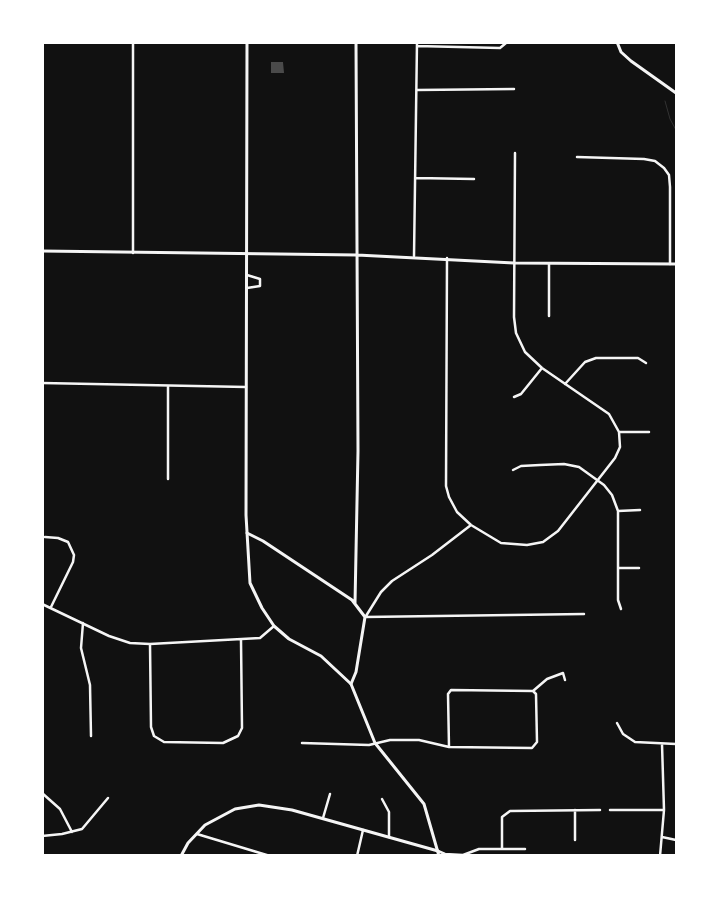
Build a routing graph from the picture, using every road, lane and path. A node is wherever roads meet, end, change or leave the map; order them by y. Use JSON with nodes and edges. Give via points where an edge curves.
{"nodes":[{"id":1,"x":133,"y":42,"type":"edge"},
{"id":2,"x":247,"y":42,"type":"edge"},
{"id":3,"x":356,"y":42,"type":"edge"},
{"id":4,"x":617,"y":42,"type":"edge"},
{"id":5,"x":506,"y":43,"type":"edge"},
{"id":6,"x":416,"y":44,"type":"edge"},
{"id":7,"x":514,"y":89,"type":"dead end"},
{"id":8,"x":417,"y":90,"type":"junction"},
{"id":9,"x":676,"y":93,"type":"edge"},
{"id":10,"x":515,"y":153,"type":"dead end"},
{"id":11,"x":577,"y":157,"type":"dead end"},
{"id":12,"x":416,"y":178,"type":"junction"},
{"id":13,"x":474,"y":179,"type":"dead end"},
{"id":14,"x":42,"y":251,"type":"edge"},
{"id":15,"x":133,"y":253,"type":"junction"},
{"id":16,"x":246,"y":255,"type":"junction"},
{"id":17,"x":357,"y":255,"type":"junction"},
{"id":18,"x":414,"y":256,"type":"junction"},
{"id":19,"x":447,"y":258,"type":"junction"},
{"id":20,"x":514,"y":263,"type":"junction"},
{"id":21,"x":549,"y":264,"type":"junction"},
{"id":22,"x":670,"y":264,"type":"junction"},
{"id":23,"x":676,"y":264,"type":"edge"},
{"id":24,"x":247,"y":276,"type":"junction"},
{"id":25,"x":254,"y":277,"type":"junction"},
{"id":26,"x":254,"y":286,"type":"junction"},
{"id":27,"x":247,"y":288,"type":"junction"},
{"id":28,"x":549,"y":316,"type":"dead end"},
{"id":29,"x":646,"y":363,"type":"dead end"},
{"id":30,"x":542,"y":368,"type":"junction"},
{"id":31,"x":42,"y":383,"type":"edge"},
{"id":32,"x":565,"y":384,"type":"junction"},
{"id":33,"x":168,"y":386,"type":"junction"},
{"id":34,"x":248,"y":387,"type":"junction"},
{"id":35,"x":514,"y":397,"type":"dead end"},
{"id":36,"x":619,"y":432,"type":"junction"},
{"id":37,"x":648,"y":432,"type":"dead end"},
{"id":38,"x":513,"y":470,"type":"dead end"},
{"id":39,"x":168,"y":479,"type":"dead end"},
{"id":40,"x":598,"y":480,"type":"junction"},
{"id":41,"x":640,"y":510,"type":"dead end"},
{"id":42,"x":618,"y":512,"type":"junction"},
{"id":43,"x":471,"y":525,"type":"junction"},
{"id":44,"x":247,"y":534,"type":"junction"},
{"id":45,"x":45,"y":537,"type":"dead end"},
{"id":46,"x":618,"y":568,"type":"junction"},
{"id":47,"x":639,"y":568,"type":"dead end"},
{"id":48,"x":42,"y":604,"type":"edge"},
{"id":49,"x":356,"y":604,"type":"junction"},
{"id":50,"x":51,"y":607,"type":"junction"},
{"id":51,"x":622,"y":609,"type":"dead end"},
{"id":52,"x":584,"y":614,"type":"dead end"},
{"id":53,"x":365,"y":617,"type":"junction"},
{"id":54,"x":83,"y":623,"type":"junction"},
{"id":55,"x":274,"y":626,"type":"junction"},
{"id":56,"x":240,"y":640,"type":"junction"},
{"id":57,"x":150,"y":644,"type":"junction"},
{"id":58,"x":565,"y":680,"type":"dead end"},
{"id":59,"x":351,"y":684,"type":"junction"},
{"id":60,"x":534,"y":691,"type":"junction"},
{"id":61,"x":618,"y":723,"type":"dead end"},
{"id":62,"x":91,"y":736,"type":"dead end"},
{"id":63,"x":302,"y":743,"type":"dead end"},
{"id":64,"x":375,"y":743,"type":"junction"},
{"id":65,"x":662,"y":744,"type":"junction"},
{"id":66,"x":676,"y":744,"type":"edge"},
{"id":67,"x":449,"y":747,"type":"junction"},
{"id":68,"x":42,"y":793,"type":"edge"},
{"id":69,"x":330,"y":794,"type":"dead end"},
{"id":70,"x":108,"y":798,"type":"dead end"},
{"id":71,"x":382,"y":799,"type":"dead end"},
{"id":72,"x":575,"y":810,"type":"junction"},
{"id":73,"x":600,"y":810,"type":"dead end"},
{"id":74,"x":610,"y":810,"type":"dead end"},
{"id":75,"x":664,"y":810,"type":"junction"},
{"id":76,"x":323,"y":818,"type":"junction"},
{"id":77,"x":363,"y":830,"type":"junction"},
{"id":78,"x":72,"y":832,"type":"junction"},
{"id":79,"x":195,"y":834,"type":"junction"},
{"id":80,"x":42,"y":836,"type":"edge"},
{"id":81,"x":389,"y":837,"type":"junction"},
{"id":82,"x":662,"y":837,"type":"junction"},
{"id":83,"x":575,"y":840,"type":"dead end"},
{"id":84,"x":676,"y":840,"type":"edge"},
{"id":85,"x":502,"y":849,"type":"junction"},
{"id":86,"x":524,"y":849,"type":"dead end"},
{"id":87,"x":438,"y":851,"type":"junction"},
{"id":88,"x":181,"y":856,"type":"edge"},
{"id":89,"x":270,"y":856,"type":"edge"},
{"id":90,"x":357,"y":856,"type":"edge"},
{"id":91,"x":439,"y":856,"type":"edge"},
{"id":92,"x":660,"y":856,"type":"edge"}],
"edges":[{"from":1,"to":15,"type":"street"},
{"from":2,"to":16,"type":"street"},
{"from":3,"to":17,"type":"street"},
{"from":4,"to":9,"type":"street","via":[[621,52],[631,61]]},
{"from":5,"to":6,"type":"street","via":[[500,48]]},
{"from":6,"to":8,"type":"street"},
{"from":7,"to":8,"type":"street"},
{"from":8,"to":12,"type":"street"},
{"from":10,"to":20,"type":"street"},
{"from":11,"to":22,"type":"street","via":[[644,158],[655,160],[664,168],[669,175],[670,187]]},
{"from":12,"to":13,"type":"street"},
{"from":12,"to":18,"type":"street"},
{"from":14,"to":15,"type":"street"},
{"from":15,"to":16,"type":"street"},
{"from":16,"to":17,"type":"street"},
{"from":16,"to":24,"type":"street"},
{"from":17,"to":18,"type":"street"},
{"from":17,"to":49,"type":"street"},
{"from":18,"to":19,"type":"street"},
{"from":19,"to":20,"type":"street"},
{"from":19,"to":43,"type":"street","via":[[446,486],[452,505]]},
{"from":20,"to":21,"type":"street"},
{"from":20,"to":30,"type":"street","via":[[516,333],[524,352]]},
{"from":21,"to":22,"type":"street"},
{"from":21,"to":28,"type":"street"},
{"from":22,"to":23,"type":"street"},
{"from":24,"to":25,"type":"street"},
{"from":24,"to":27,"type":"street"},
{"from":25,"to":26,"type":"street"},
{"from":25,"to":26,"type":"street","via":[[260,280],[260,286]]},
{"from":26,"to":27,"type":"street"},
{"from":27,"to":34,"type":"street"},
{"from":29,"to":32,"type":"street","via":[[638,358],[596,358],[585,362]]},
{"from":30,"to":32,"type":"street"},
{"from":30,"to":35,"type":"street","via":[[521,394]]},
{"from":31,"to":33,"type":"street"},
{"from":32,"to":36,"type":"street","via":[[609,414]]},
{"from":33,"to":34,"type":"street"},
{"from":33,"to":39,"type":"street"},
{"from":34,"to":44,"type":"street"},
{"from":36,"to":37,"type":"street"},
{"from":36,"to":40,"type":"street","via":[[620,446],[615,458]]},
{"from":38,"to":40,"type":"street","via":[[520,466],[564,464],[579,467]]},
{"from":40,"to":42,"type":"street","via":[[612,495]]},
{"from":40,"to":43,"type":"street","via":[[558,530],[543,542],[527,545],[501,543]]},
{"from":41,"to":42,"type":"street"},
{"from":42,"to":46,"type":"street"},
{"from":43,"to":53,"type":"street","via":[[432,556],[392,581]]},
{"from":44,"to":49,"type":"street","via":[[264,541]]},
{"from":44,"to":55,"type":"street","via":[[250,582]]},
{"from":45,"to":50,"type":"street","via":[[68,542],[74,556]]},
{"from":46,"to":47,"type":"street"},
{"from":46,"to":51,"type":"street","via":[[618,600]]},
{"from":48,"to":50,"type":"street"},
{"from":49,"to":53,"type":"street"},
{"from":50,"to":54,"type":"street"},
{"from":52,"to":53,"type":"street"},
{"from":53,"to":59,"type":"street"},
{"from":54,"to":57,"type":"street","via":[[114,638]]},
{"from":54,"to":62,"type":"street","via":[[81,648],[90,685]]},
{"from":55,"to":56,"type":"street","via":[[260,638]]},
{"from":55,"to":59,"type":"street","via":[[289,639],[321,656]]},
{"from":56,"to":57,"type":"street"},
{"from":56,"to":57,"type":"street","via":[[242,728],[232,741],[223,743],[164,742],[154,736],[151,727]]},
{"from":58,"to":60,"type":"street","via":[[562,673],[547,679]]},
{"from":59,"to":64,"type":"street"},
{"from":60,"to":67,"type":"street","via":[[451,690],[448,694]]},
{"from":60,"to":67,"type":"street","via":[[535,745],[532,748]]},
{"from":61,"to":65,"type":"street","via":[[623,734],[635,742]]},
{"from":63,"to":64,"type":"street"},
{"from":64,"to":67,"type":"street","via":[[419,740]]},
{"from":64,"to":87,"type":"street","via":[[424,804]]},
{"from":65,"to":66,"type":"street"},
{"from":65,"to":75,"type":"street"},
{"from":68,"to":78,"type":"street","via":[[60,809]]},
{"from":69,"to":76,"type":"street"},
{"from":70,"to":78,"type":"street","via":[[87,824]]},
{"from":71,"to":81,"type":"street","via":[[389,812]]},
{"from":72,"to":73,"type":"street"},
{"from":72,"to":83,"type":"street"},
{"from":72,"to":85,"type":"street","via":[[510,810],[502,817]]},
{"from":74,"to":75,"type":"street"},
{"from":75,"to":82,"type":"street"},
{"from":76,"to":77,"type":"street"},
{"from":76,"to":79,"type":"street","via":[[282,807],[259,805],[220,815]]},
{"from":77,"to":81,"type":"street"},
{"from":77,"to":90,"type":"street"},
{"from":78,"to":80,"type":"street"},
{"from":79,"to":88,"type":"street"},
{"from":79,"to":89,"type":"street"},
{"from":81,"to":87,"type":"street"},
{"from":82,"to":84,"type":"street"},
{"from":82,"to":92,"type":"street"},
{"from":85,"to":86,"type":"street"},
{"from":85,"to":87,"type":"street","via":[[479,849],[463,854]]},
{"from":87,"to":91,"type":"street"}]}
